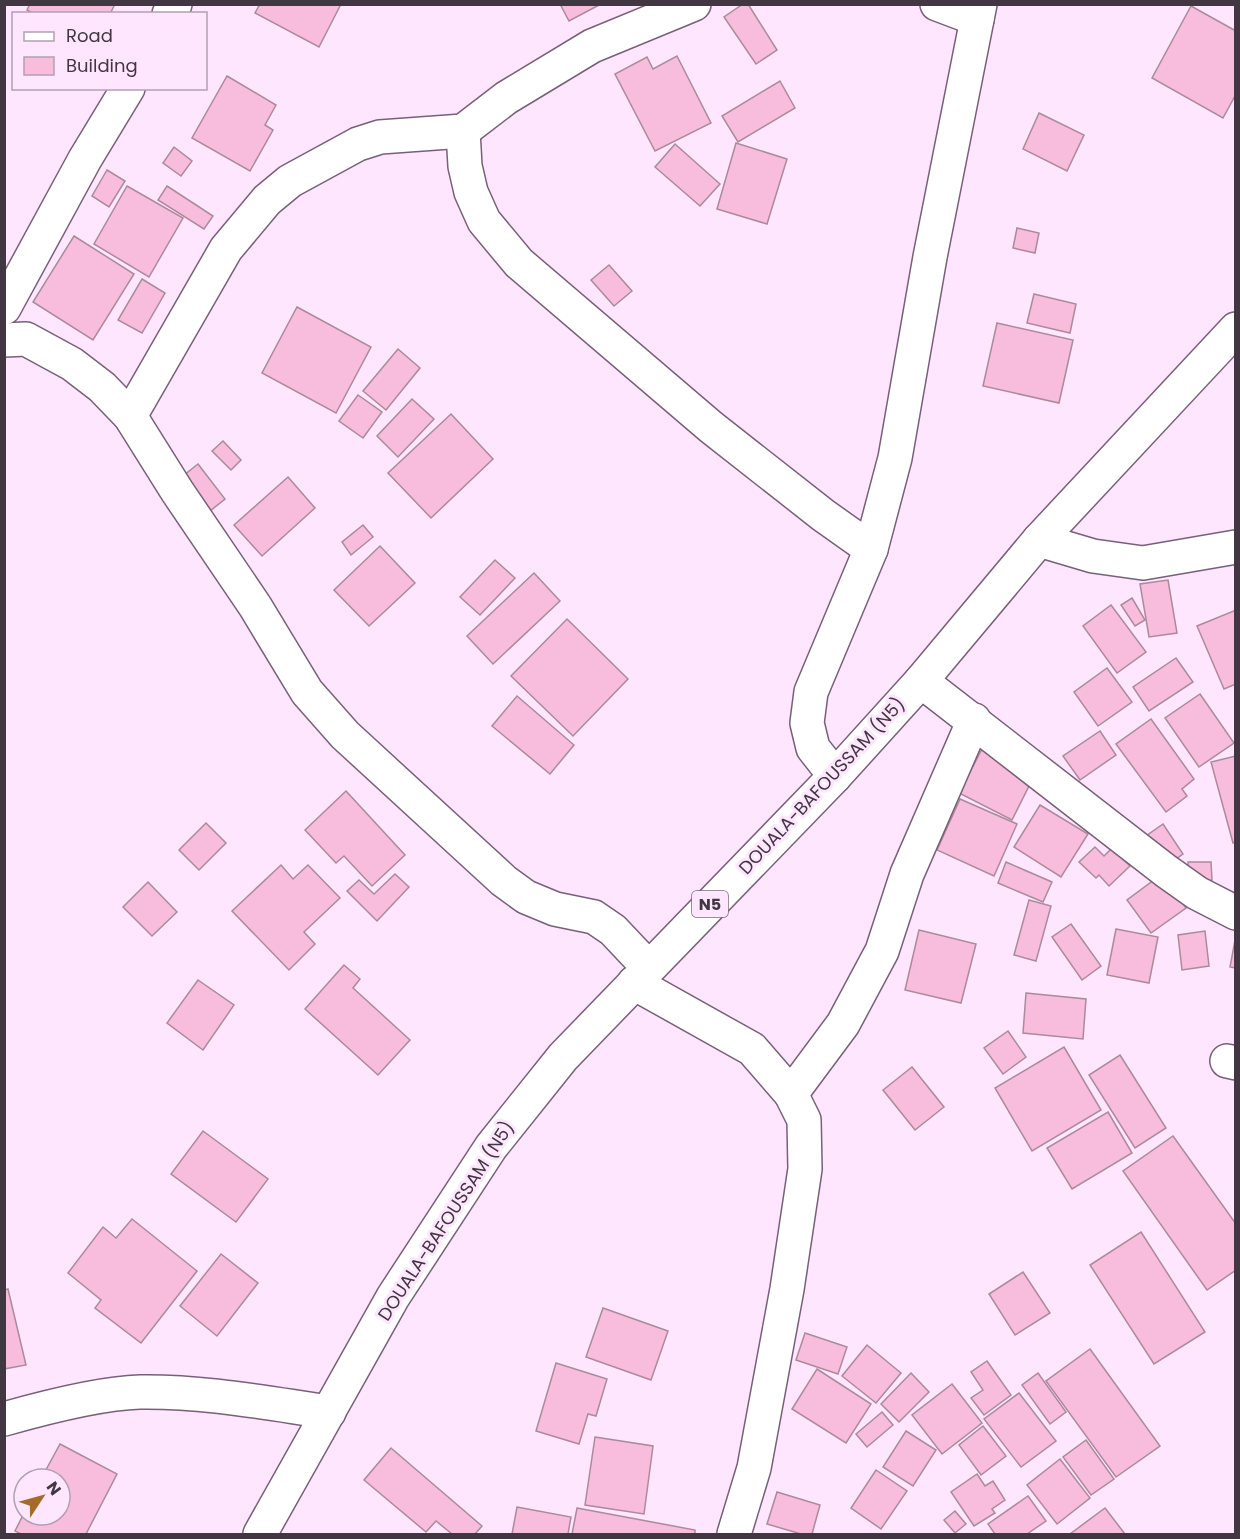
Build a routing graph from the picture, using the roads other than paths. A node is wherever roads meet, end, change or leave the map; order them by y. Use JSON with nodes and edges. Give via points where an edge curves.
{"nodes":[{"id":1,"x":694,"y":4,"type":"edge"},
{"id":2,"x":937,"y":4,"type":"edge"},
{"id":3,"x":979,"y":12,"type":"edge"},
{"id":4,"x":127,"y":90,"type":"edge"},
{"id":5,"x":463,"y":130,"type":"junction"},
{"id":6,"x":4,"y":308,"type":"edge"},
{"id":7,"x":1236,"y":329,"type":"edge"},
{"id":8,"x":4,"y":340,"type":"edge"},
{"id":9,"x":130,"y":416,"type":"junction"},
{"id":10,"x":1040,"y":540,"type":"junction"},
{"id":11,"x":1236,"y":547,"type":"edge"},
{"id":12,"x":871,"y":549,"type":"junction"},
{"id":13,"x":921,"y":681,"type":"junction"},
{"id":14,"x":974,"y":720,"type":"junction"},
{"id":15,"x":836,"y":776,"type":"junction"},
{"id":16,"x":1236,"y":913,"type":"edge"},
{"id":17,"x":641,"y":975,"type":"junction"},
{"id":18,"x":791,"y":1094,"type":"junction"},
{"id":19,"x":328,"y":1412,"type":"junction"},
{"id":20,"x":4,"y":1419,"type":"edge"},
{"id":21,"x":260,"y":1534,"type":"edge"},
{"id":22,"x":734,"y":1534,"type":"edge"}],
"edges":[{"from":1,"to":5,"type":"main road","via":[[592,46],[506,98]]},
{"from":2,"to":3,"type":"main road"},
{"from":3,"to":12,"type":"main road","via":[[930,258],[896,458]]},
{"from":4,"to":6,"type":"main road"},
{"from":5,"to":9,"type":"main road","via":[[401,134],[358,144],[290,181],[267,200],[226,249]]},
{"from":5,"to":12,"type":"main road","via":[[471,192],[484,221],[519,263],[711,427]]},
{"from":7,"to":10,"type":"main road","name":"DOUALA-BAFOUSSAM (N5)","number":"N5"},
{"from":8,"to":9,"type":"main road","via":[[26,339],[72,364]]},
{"from":9,"to":17,"type":"main road","via":[[255,606],[306,692],[345,735],[504,881],[526,897],[555,909],[594,917],[613,930]]},
{"from":10,"to":11,"type":"main road","via":[[1093,556],[1143,563]]},
{"from":10,"to":13,"type":"main road","name":"DOUALA-BAFOUSSAM (N5)","number":"N5"},
{"from":12,"to":15,"type":"main road","via":[[811,692],[807,723],[813,748]]},
{"from":13,"to":14,"type":"main road"},
{"from":13,"to":15,"type":"main road","name":"DOUALA-BAFOUSSAM (N5)","number":"N5"},
{"from":14,"to":16,"type":"main road","via":[[1166,871]]},
{"from":14,"to":18,"type":"main road","via":[[907,874],[882,951],[843,1024]]},
{"from":15,"to":17,"type":"main road","name":"DOUALA-BAFOUSSAM (N5)","number":"N5"},
{"from":17,"to":18,"type":"main road","via":[[752,1049]]},
{"from":17,"to":19,"type":"main road","name":"DOUALA-BAFOUSSAM (N5)","number":"N5","via":[[563,1057],[491,1147],[393,1297]]},
{"from":18,"to":22,"type":"main road","via":[[804,1120],[805,1169],[754,1467]]},
{"from":19,"to":20,"type":"main road","via":[[207,1395],[138,1392],[46,1407]]},
{"from":19,"to":21,"type":"main road","name":"DOUALA-BAFOUSSAM (N5)","number":"N5"}]}
